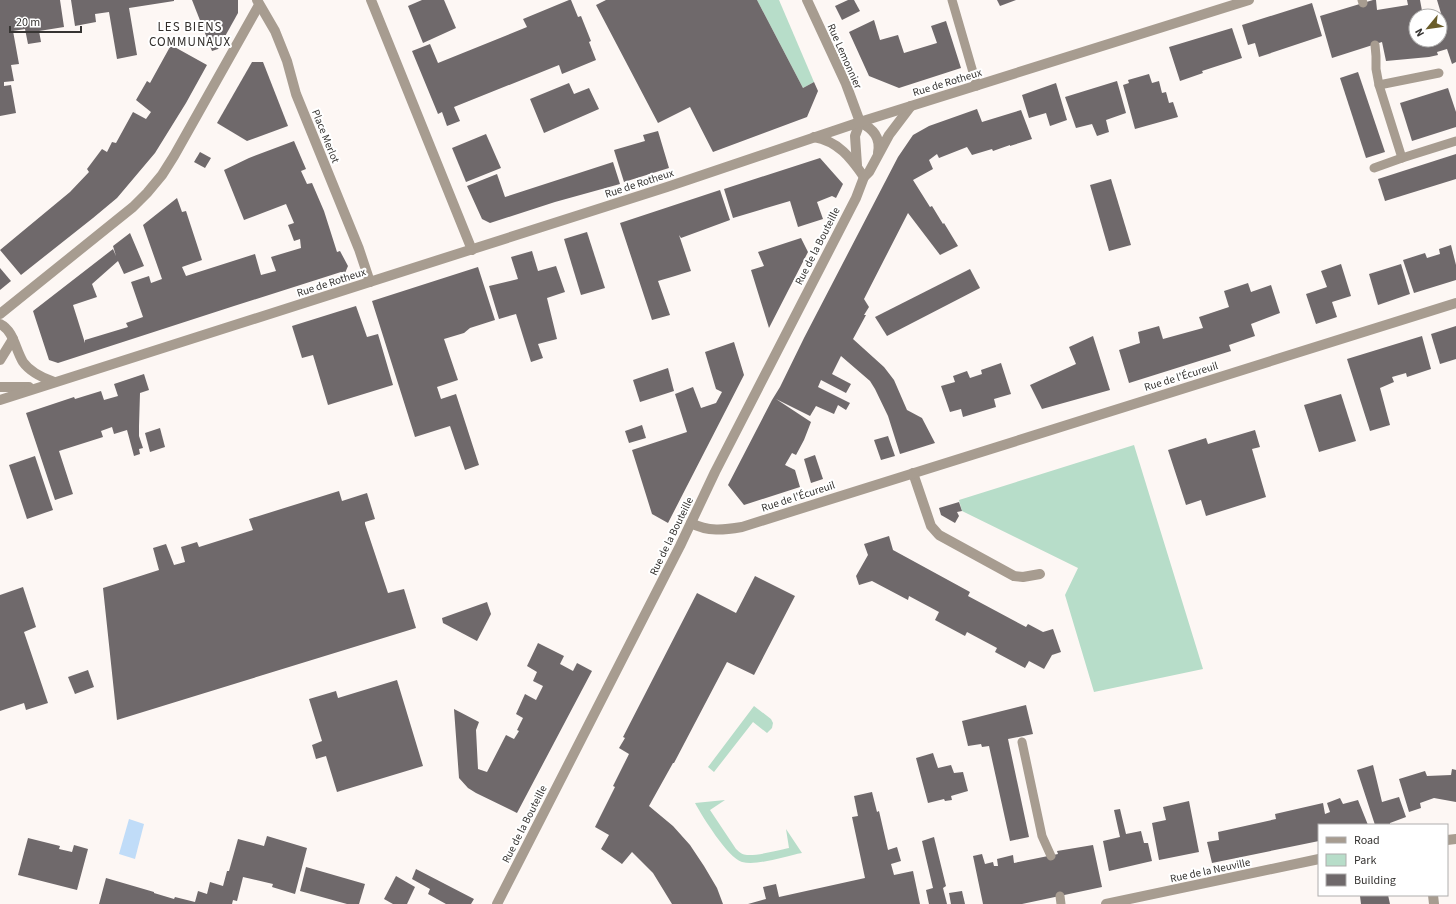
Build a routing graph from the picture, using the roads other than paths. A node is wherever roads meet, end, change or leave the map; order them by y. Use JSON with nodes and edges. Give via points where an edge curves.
{"nodes":[{"id":1,"x":371,"y":0,"type":"edge"},
{"id":2,"x":807,"y":0,"type":"edge"},
{"id":3,"x":952,"y":0,"type":"edge"},
{"id":4,"x":1249,"y":0,"type":"edge"},
{"id":5,"x":258,"y":3,"type":"edge"},
{"id":6,"x":1375,"y":45,"type":"dead end"},
{"id":7,"x":1439,"y":73,"type":"dead end"},
{"id":8,"x":1379,"y":85,"type":"junction"},
{"id":9,"x":977,"y":86,"type":"junction"},
{"id":10,"x":911,"y":106,"type":"junction"},
{"id":11,"x":860,"y":122,"type":"junction"},
{"id":12,"x":814,"y":137,"type":"junction"},
{"id":13,"x":1456,"y":141,"type":"edge"},
{"id":14,"x":878,"y":156,"type":"junction"},
{"id":15,"x":1402,"y":158,"type":"junction"},
{"id":16,"x":857,"y":167,"type":"junction"},
{"id":17,"x":1374,"y":168,"type":"dead end"},
{"id":18,"x":864,"y":177,"type":"junction"},
{"id":19,"x":472,"y":250,"type":"junction"},
{"id":20,"x":370,"y":282,"type":"junction"},
{"id":21,"x":1456,"y":303,"type":"edge"},
{"id":22,"x":0,"y":314,"type":"edge"},
{"id":23,"x":0,"y":324,"type":"edge"},
{"id":24,"x":13,"y":338,"type":"junction"},
{"id":25,"x":0,"y":360,"type":"edge"},
{"id":26,"x":54,"y":382,"type":"junction"},
{"id":27,"x":0,"y":387,"type":"edge"},
{"id":28,"x":37,"y":388,"type":"junction"},
{"id":29,"x":0,"y":400,"type":"edge"},
{"id":30,"x":913,"y":473,"type":"junction"},
{"id":31,"x":690,"y":523,"type":"junction"},
{"id":32,"x":1040,"y":574,"type":"dead end"},
{"id":33,"x":1022,"y":742,"type":"dead end"},
{"id":34,"x":1051,"y":856,"type":"dead end"},
{"id":35,"x":1318,"y":859,"type":"edge"},
{"id":36,"x":497,"y":904,"type":"edge"},
{"id":37,"x":1106,"y":904,"type":"edge"}],
"edges":[{"from":1,"to":19,"type":"street"},
{"from":2,"to":11,"type":"street","name":"Rue Lemonnier","via":[[846,84]]},
{"from":3,"to":9,"type":"lane"},
{"from":4,"to":9,"type":"street","name":"Rue de Rotheux"},
{"from":5,"to":20,"type":"street","name":"Place Merlot","via":[[275,31],[296,94]]},
{"from":5,"to":22,"type":"street","via":[[174,156],[148,193]]},
{"from":6,"to":8,"type":"lane"},
{"from":7,"to":8,"type":"lane"},
{"from":8,"to":15,"type":"lane"},
{"from":9,"to":10,"type":"street","name":"Rue de Rotheux"},
{"from":10,"to":11,"type":"street","name":"Rue de Rotheux"},
{"from":10,"to":14,"type":"street","name":"Rue de la Bouteille"},
{"from":11,"to":12,"type":"street","name":"Rue de Rotheux"},
{"from":11,"to":14,"type":"street","via":[[875,132],[879,147]]},
{"from":11,"to":16,"type":"street","via":[[855,136]]},
{"from":12,"to":16,"type":"street","via":[[838,147]]},
{"from":12,"to":19,"type":"street","name":"Rue de Rotheux"},
{"from":13,"to":15,"type":"lane"},
{"from":14,"to":18,"type":"street","name":"Rue de la Bouteille","via":[[870,172]]},
{"from":15,"to":17,"type":"lane"},
{"from":16,"to":18,"type":"street"},
{"from":18,"to":31,"type":"street","name":"Rue de la Bouteille","via":[[856,198]]},
{"from":19,"to":20,"type":"street","name":"Rue de Rotheux"},
{"from":20,"to":26,"type":"street","name":"Rue de Rotheux"},
{"from":21,"to":30,"type":"street","name":"Rue de l'Écureuil"},
{"from":23,"to":24,"type":"street"},
{"from":24,"to":25,"type":"street"},
{"from":24,"to":26,"type":"street","via":[[24,363],[35,373]]},
{"from":26,"to":28,"type":"street","name":"Rue de Rotheux"},
{"from":27,"to":28,"type":"street"},
{"from":28,"to":29,"type":"street","name":"Rue de Rotheux"},
{"from":30,"to":31,"type":"street","name":"Rue de l'Écureuil","via":[[742,527],[710,530]]},
{"from":30,"to":32,"type":"street","via":[[931,526],[939,535],[1014,576],[1023,578]]},
{"from":31,"to":36,"type":"street","name":"Rue de la Bouteille"},
{"from":33,"to":34,"type":"lane","via":[[1042,836]]},
{"from":35,"to":37,"type":"street","name":"Rue de la Neuville"}]}
